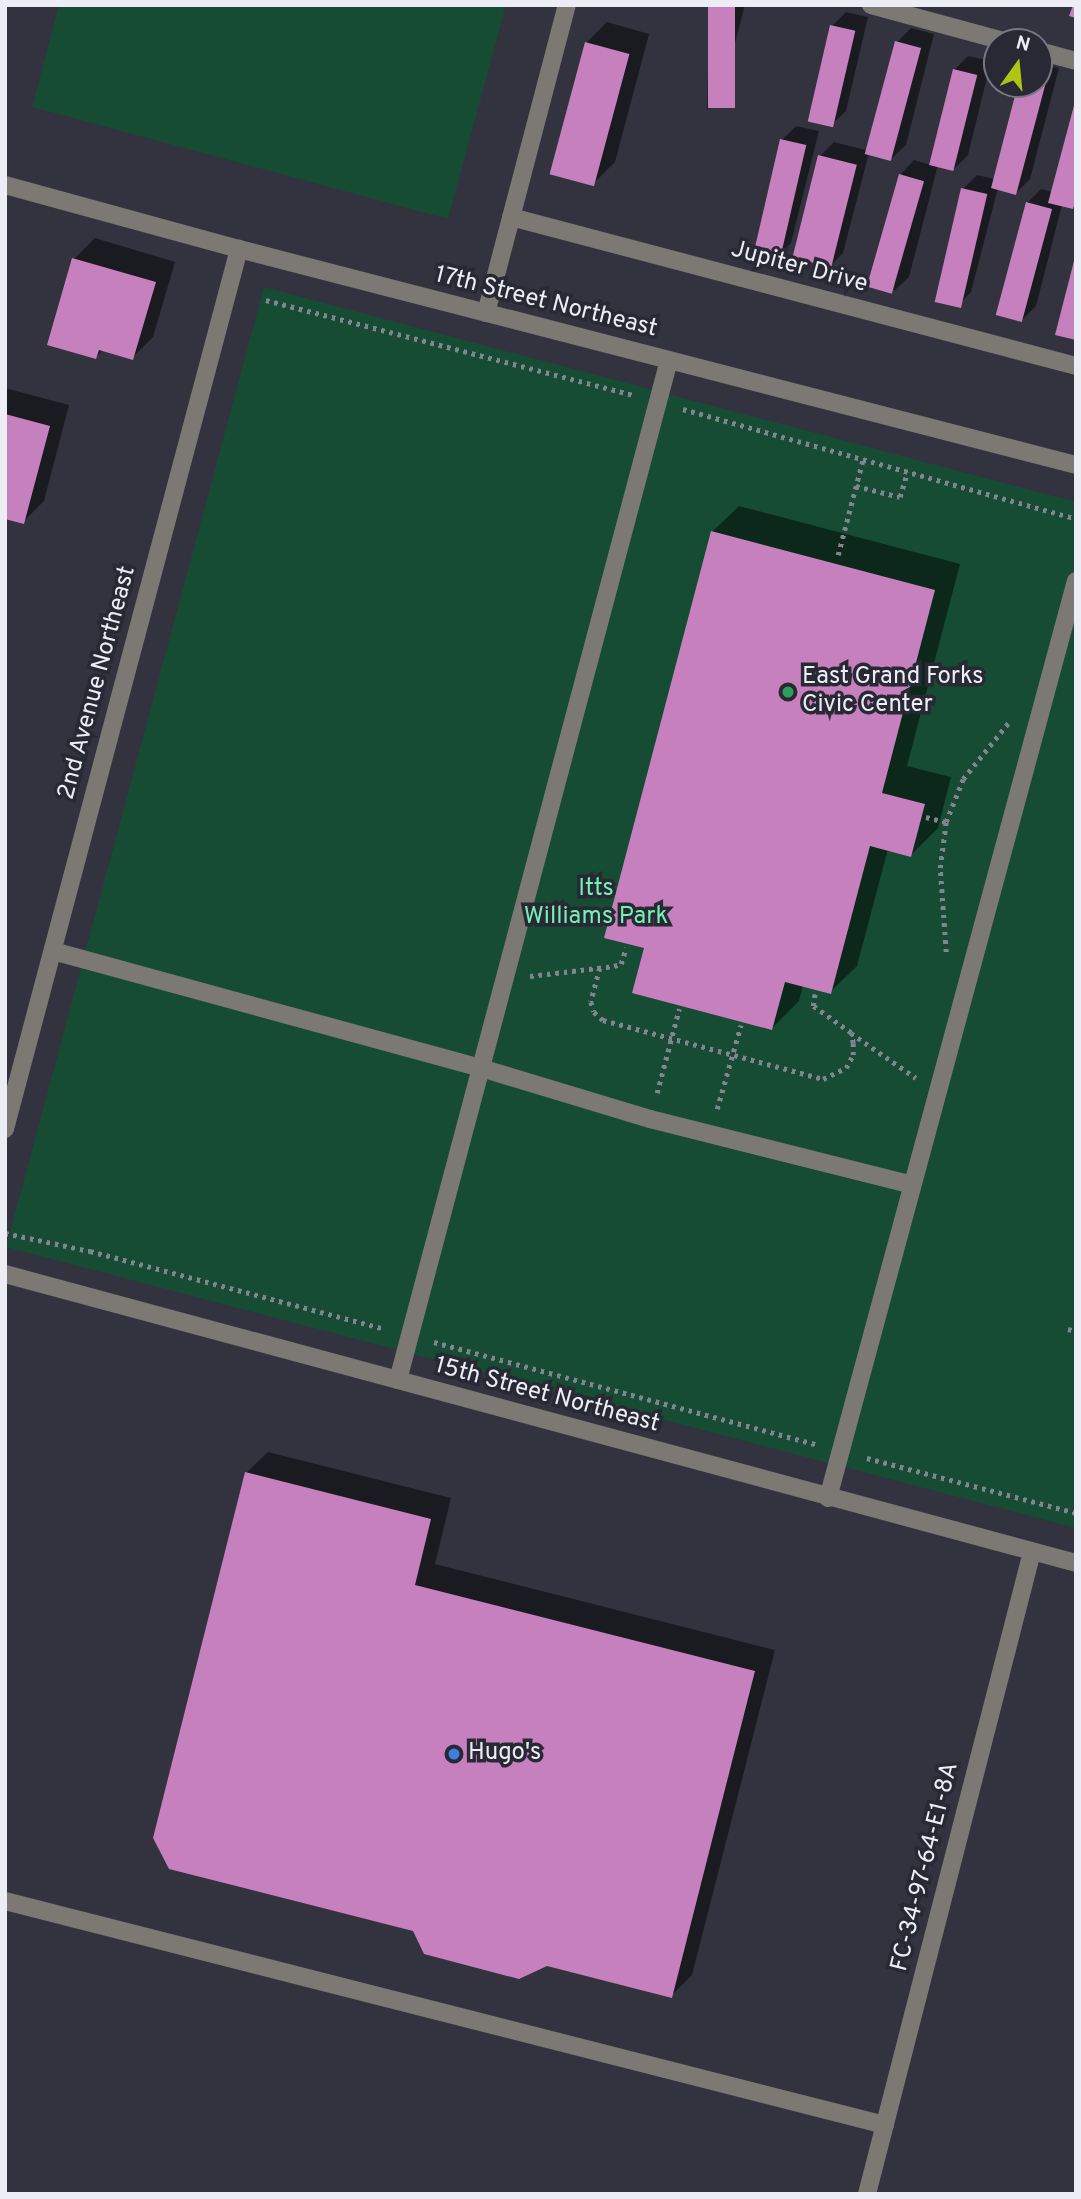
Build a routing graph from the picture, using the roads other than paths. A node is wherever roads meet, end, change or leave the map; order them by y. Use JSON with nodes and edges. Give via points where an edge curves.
{"nodes":[{"id":1,"x":567,"y":5,"type":"edge"},
{"id":2,"x":872,"y":5,"type":"edge"},
{"id":3,"x":983,"y":35,"type":"edge"},
{"id":4,"x":1053,"y":55,"type":"edge"},
{"id":5,"x":1076,"y":61,"type":"edge"},
{"id":6,"x":5,"y":185,"type":"edge"},
{"id":7,"x":511,"y":217,"type":"junction"},
{"id":8,"x":239,"y":249,"type":"junction"},
{"id":9,"x":486,"y":313,"type":"junction"},
{"id":10,"x":670,"y":360,"type":"junction"},
{"id":11,"x":1076,"y":366,"type":"edge"},
{"id":12,"x":1076,"y":465,"type":"edge"},
{"id":13,"x":1076,"y":581,"type":"edge"},
{"id":14,"x":53,"y":951,"type":"junction"},
{"id":15,"x":481,"y":1068,"type":"junction"},
{"id":16,"x":5,"y":1129,"type":"edge"},
{"id":17,"x":912,"y":1185,"type":"junction"},
{"id":18,"x":5,"y":1273,"type":"edge"},
{"id":19,"x":398,"y":1380,"type":"junction"},
{"id":20,"x":828,"y":1498,"type":"junction"},
{"id":21,"x":1032,"y":1552,"type":"junction"},
{"id":22,"x":1076,"y":1563,"type":"edge"},
{"id":23,"x":5,"y":1901,"type":"edge"},
{"id":24,"x":885,"y":2125,"type":"junction"},
{"id":25,"x":867,"y":2194,"type":"edge"}],
"edges":[{"from":1,"to":7,"type":"street"},
{"from":2,"to":3,"type":"street"},
{"from":4,"to":5,"type":"street"},
{"from":6,"to":8,"type":"street","name":"17th Street Northeast"},
{"from":7,"to":9,"type":"street"},
{"from":7,"to":11,"type":"street","name":"Jupiter Drive"},
{"from":8,"to":9,"type":"street","name":"17th Street Northeast"},
{"from":8,"to":14,"type":"street","name":"2nd Avenue Northeast"},
{"from":9,"to":10,"type":"street","name":"17th Street Northeast"},
{"from":10,"to":12,"type":"street","name":"17th Street Northeast"},
{"from":10,"to":15,"type":"street"},
{"from":13,"to":17,"type":"street"},
{"from":14,"to":15,"type":"street"},
{"from":14,"to":16,"type":"street","name":"2nd Avenue Northeast"},
{"from":15,"to":17,"type":"street","via":[[650,1119]]},
{"from":15,"to":19,"type":"street"},
{"from":17,"to":20,"type":"street"},
{"from":18,"to":19,"type":"street","name":"15th Street Northeast"},
{"from":19,"to":20,"type":"street","name":"15th Street Northeast"},
{"from":20,"to":21,"type":"street","name":"15th Street Northeast"},
{"from":21,"to":22,"type":"street","name":"15th Street Northeast"},
{"from":21,"to":24,"type":"street","name":"FC-34-97-64-E1-8A"},
{"from":23,"to":24,"type":"street"},
{"from":24,"to":25,"type":"street","name":"FC-34-97-64-E1-8A"}]}
